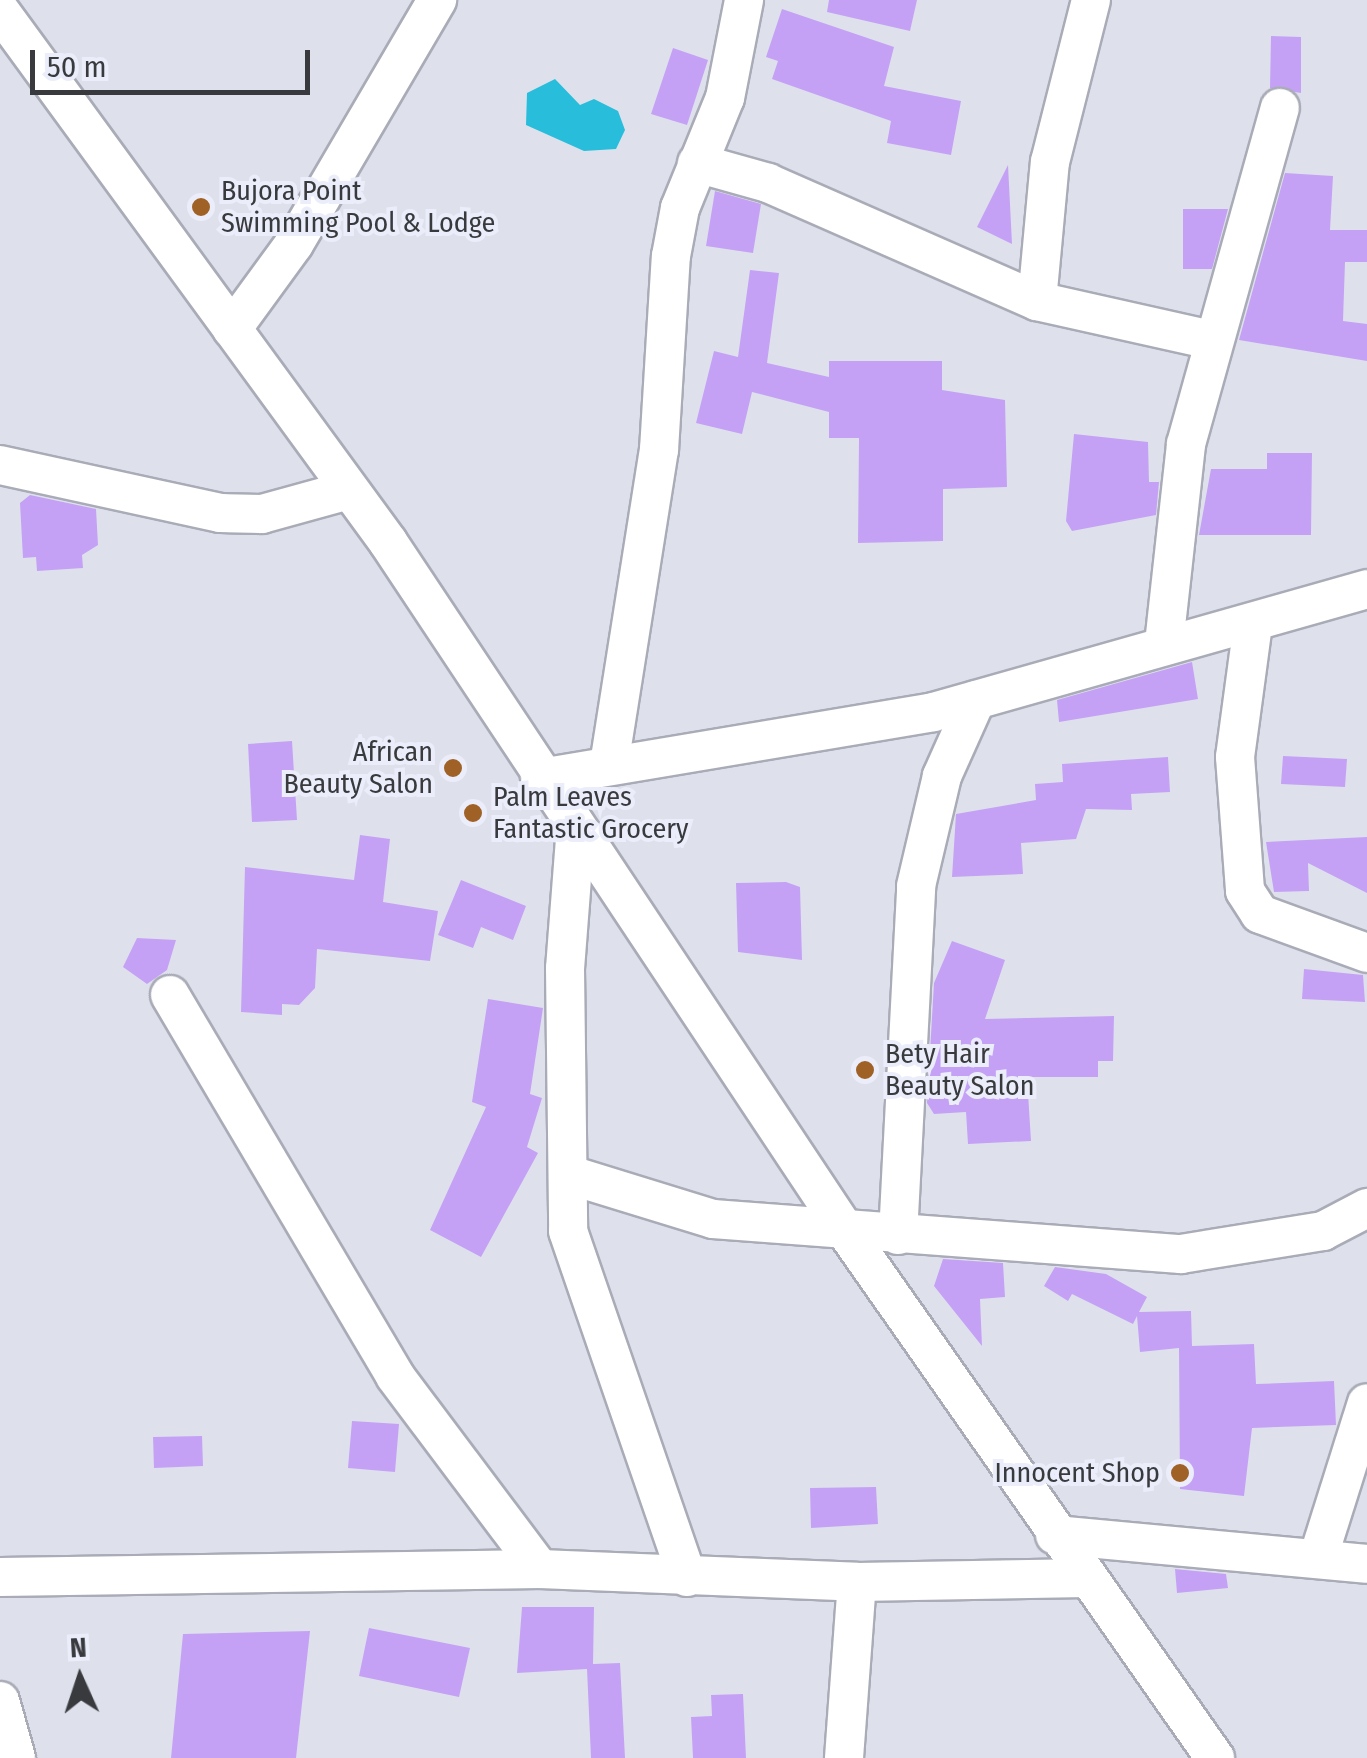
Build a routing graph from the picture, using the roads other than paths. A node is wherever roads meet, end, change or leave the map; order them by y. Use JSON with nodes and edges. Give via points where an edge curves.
{"nodes":[{"id":1,"x":437,"y":0,"type":"edge"},
{"id":2,"x":744,"y":0,"type":"edge"},
{"id":3,"x":1091,"y":0,"type":"edge"},
{"id":4,"x":0,"y":11,"type":"edge"},
{"id":5,"x":1280,"y":108,"type":"dead end"},
{"id":6,"x":697,"y":163,"type":"junction"},
{"id":7,"x":1037,"y":301,"type":"junction"},
{"id":8,"x":232,"y":329,"type":"junction"},
{"id":9,"x":1211,"y":340,"type":"junction"},
{"id":10,"x":0,"y":465,"type":"edge"},
{"id":11,"x":349,"y":490,"type":"junction"},
{"id":12,"x":1367,"y":589,"type":"edge"},
{"id":13,"x":1252,"y":624,"type":"junction"},
{"id":14,"x":1164,"y":644,"type":"junction"},
{"id":15,"x":976,"y":700,"type":"junction"},
{"id":16,"x":609,"y":764,"type":"junction"},
{"id":17,"x":540,"y":778,"type":"junction"},
{"id":18,"x":576,"y":826,"type":"junction"},
{"id":19,"x":1367,"y":953,"type":"edge"},
{"id":20,"x":170,"y":995,"type":"dead end"},
{"id":21,"x":570,"y":1176,"type":"junction"},
{"id":22,"x":1367,"y":1208,"type":"edge"},
{"id":23,"x":844,"y":1230,"type":"junction"},
{"id":24,"x":898,"y":1235,"type":"junction"},
{"id":25,"x":1367,"y":1403,"type":"edge"},
{"id":26,"x":1054,"y":1534,"type":"junction"},
{"id":27,"x":1319,"y":1556,"type":"junction"},
{"id":28,"x":1367,"y":1564,"type":"edge"},
{"id":29,"x":540,"y":1569,"type":"junction"},
{"id":30,"x":0,"y":1577,"type":"edge"},
{"id":31,"x":687,"y":1577,"type":"junction"},
{"id":32,"x":1087,"y":1578,"type":"junction"},
{"id":33,"x":857,"y":1582,"type":"junction"},
{"id":34,"x":0,"y":1701,"type":"edge"},
{"id":35,"x":16,"y":1758,"type":"edge"},
{"id":36,"x":844,"y":1758,"type":"edge"},
{"id":37,"x":1215,"y":1758,"type":"edge"}],
"edges":[{"from":1,"to":8,"type":"street","via":[[294,244]]},
{"from":2,"to":6,"type":"street","via":[[725,98]]},
{"from":3,"to":7,"type":"street","via":[[1050,162]]},
{"from":4,"to":8,"type":"street"},
{"from":5,"to":9,"type":"street"},
{"from":6,"to":7,"type":"street","via":[[768,183]]},
{"from":6,"to":16,"type":"street","via":[[671,256],[660,450]]},
{"from":7,"to":9,"type":"street"},
{"from":8,"to":11,"type":"street"},
{"from":9,"to":14,"type":"street","via":[[1186,444]]},
{"from":10,"to":11,"type":"street","via":[[220,513],[262,514]]},
{"from":11,"to":17,"type":"street"},
{"from":12,"to":13,"type":"street"},
{"from":13,"to":14,"type":"street"},
{"from":13,"to":19,"type":"street","via":[[1234,757],[1246,891],[1260,914]]},
{"from":14,"to":15,"type":"street"},
{"from":15,"to":16,"type":"street"},
{"from":15,"to":24,"type":"street","via":[[942,776],[916,886]]},
{"from":16,"to":17,"type":"street"},
{"from":17,"to":18,"type":"street"},
{"from":18,"to":21,"type":"street","via":[[565,968]]},
{"from":18,"to":23,"type":"street"},
{"from":20,"to":29,"type":"street","via":[[395,1376]]},
{"from":21,"to":23,"type":"street","via":[[668,1212]]},
{"from":21,"to":31,"type":"street","via":[[568,1231]]},
{"from":22,"to":24,"type":"street","via":[[1323,1232],[1182,1254]]},
{"from":23,"to":24,"type":"street"},
{"from":23,"to":26,"type":"street"},
{"from":25,"to":27,"type":"street"},
{"from":26,"to":27,"type":"street"},
{"from":26,"to":32,"type":"street"},
{"from":27,"to":28,"type":"street"},
{"from":29,"to":30,"type":"street"},
{"from":29,"to":31,"type":"street"},
{"from":31,"to":33,"type":"street"},
{"from":32,"to":33,"type":"street"},
{"from":32,"to":37,"type":"street"},
{"from":33,"to":36,"type":"street"},
{"from":34,"to":35,"type":"street"}]}
